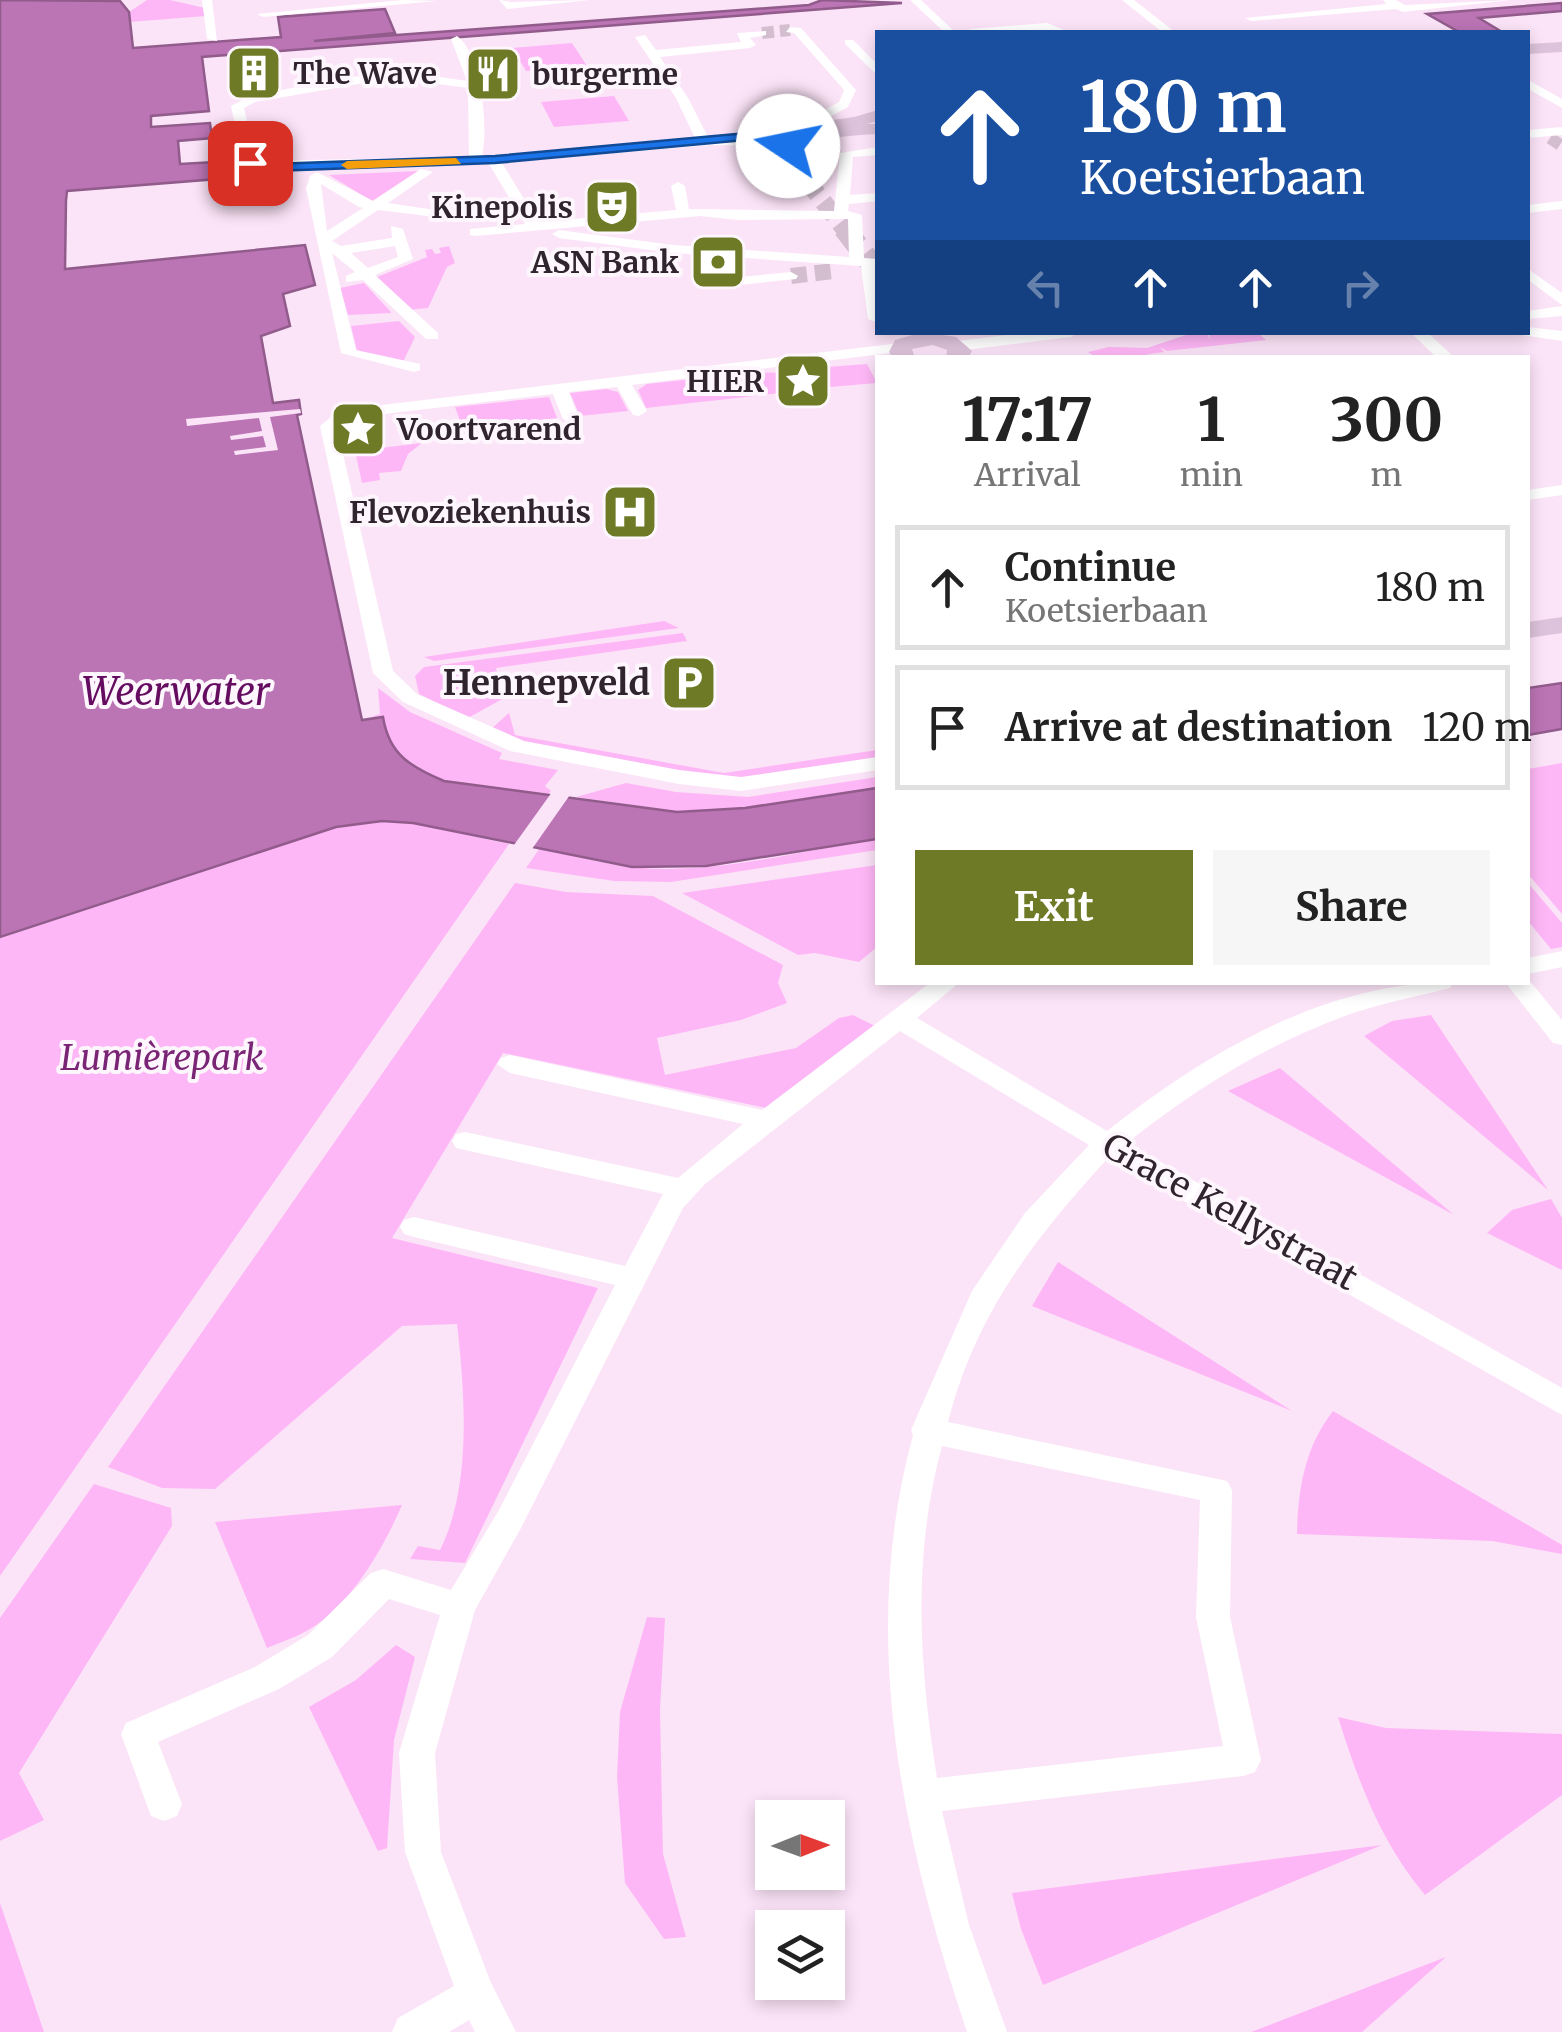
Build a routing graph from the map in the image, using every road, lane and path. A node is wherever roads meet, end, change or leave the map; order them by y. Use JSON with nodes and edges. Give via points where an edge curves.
{"nodes":[{"id":1,"x":207,"y":0,"type":"edge"},
{"id":2,"x":504,"y":0,"type":"edge"},
{"id":3,"x":584,"y":0,"type":"edge"},
{"id":4,"x":1127,"y":0,"type":"edge"},
{"id":5,"x":1506,"y":0,"type":"edge"},
{"id":6,"x":432,"y":1,"type":"edge"},
{"id":7,"x":531,"y":2,"type":"edge"},
{"id":8,"x":917,"y":2,"type":"edge"},
{"id":9,"x":1396,"y":5,"type":"edge"},
{"id":10,"x":263,"y":14,"type":"dead end"},
{"id":11,"x":1251,"y":18,"type":"dead end"},
{"id":12,"x":793,"y":30,"type":"dead end"},
{"id":13,"x":948,"y":30,"type":"edge"},
{"id":14,"x":1003,"y":30,"type":"edge"},
{"id":15,"x":1058,"y":30,"type":"edge"},
{"id":16,"x":1166,"y":30,"type":"edge"},
{"id":17,"x":762,"y":33,"type":"tunnel mouth"},
{"id":18,"x":640,"y":37,"type":"dead end"},
{"id":19,"x":212,"y":39,"type":"dead end"},
{"id":20,"x":457,"y":39,"type":"dead end"},
{"id":21,"x":856,"y":42,"type":"dead end"},
{"id":22,"x":1562,"y":50,"type":"edge"},
{"id":23,"x":1530,"y":51,"type":"edge"},
{"id":24,"x":653,"y":54,"type":"junction"},
{"id":25,"x":875,"y":69,"type":"edge"},
{"id":26,"x":472,"y":85,"type":"junction"},
{"id":27,"x":1530,"y":85,"type":"edge"},
{"id":28,"x":1562,"y":104,"type":"edge"},
{"id":29,"x":875,"y":116,"type":"edge"},
{"id":30,"x":802,"y":128,"type":"junction"},
{"id":31,"x":875,"y":129,"type":"edge"},
{"id":32,"x":764,"y":142,"type":"junction"},
{"id":33,"x":714,"y":146,"type":"junction"},
{"id":34,"x":658,"y":151,"type":"dead end"},
{"id":35,"x":875,"y":152,"type":"edge"},
{"id":36,"x":493,"y":160,"type":"junction"},
{"id":37,"x":473,"y":161,"type":"junction"},
{"id":38,"x":533,"y":162,"type":"dead end"},
{"id":39,"x":513,"y":164,"type":"dead end"},
{"id":40,"x":426,"y":172,"type":"dead end"},
{"id":41,"x":295,"y":180,"type":"dead end"},
{"id":42,"x":315,"y":182,"type":"junction"},
{"id":43,"x":678,"y":186,"type":"dead end"},
{"id":44,"x":1562,"y":189,"type":"edge"},
{"id":45,"x":1545,"y":191,"type":"dead end"},
{"id":46,"x":875,"y":198,"type":"edge"},
{"id":47,"x":1562,"y":205,"type":"edge"},
{"id":48,"x":376,"y":206,"type":"junction"},
{"id":49,"x":842,"y":207,"type":"junction"},
{"id":50,"x":1530,"y":208,"type":"edge"},
{"id":51,"x":455,"y":217,"type":"dead end"},
{"id":52,"x":686,"y":217,"type":"junction"},
{"id":53,"x":316,"y":224,"type":"junction"},
{"id":54,"x":346,"y":226,"type":"junction"},
{"id":55,"x":534,"y":227,"type":"junction"},
{"id":56,"x":648,"y":229,"type":"dead end"},
{"id":57,"x":475,"y":232,"type":"dead end"},
{"id":58,"x":403,"y":240,"type":"junction"},
{"id":59,"x":322,"y":241,"type":"junction"},
{"id":60,"x":338,"y":251,"type":"junction"},
{"id":61,"x":867,"y":263,"type":"edge"},
{"id":62,"x":366,"y":275,"type":"junction"},
{"id":63,"x":791,"y":276,"type":"tunnel mouth"},
{"id":64,"x":1562,"y":276,"type":"edge"},
{"id":65,"x":1530,"y":277,"type":"edge"},
{"id":66,"x":730,"y":282,"type":"dead end"},
{"id":67,"x":332,"y":284,"type":"junction"},
{"id":68,"x":1562,"y":300,"type":"edge"},
{"id":69,"x":875,"y":310,"type":"edge"},
{"id":70,"x":1562,"y":311,"type":"edge"},
{"id":71,"x":1530,"y":315,"type":"edge"},
{"id":72,"x":1530,"y":332,"type":"edge"},
{"id":73,"x":1051,"y":335,"type":"edge"},
{"id":74,"x":1420,"y":335,"type":"edge"},
{"id":75,"x":1562,"y":336,"type":"edge"},
{"id":76,"x":915,"y":342,"type":"edge"},
{"id":77,"x":957,"y":352,"type":"edge"},
{"id":78,"x":1444,"y":355,"type":"edge"},
{"id":79,"x":875,"y":360,"type":"edge"},
{"id":80,"x":751,"y":368,"type":"junction"},
{"id":81,"x":624,"y":383,"type":"junction"},
{"id":82,"x":560,"y":391,"type":"junction"},
{"id":83,"x":639,"y":411,"type":"dead end"},
{"id":84,"x":571,"y":419,"type":"dead end"},
{"id":85,"x":1562,"y":492,"type":"edge"},
{"id":86,"x":1533,"y":494,"type":"edge"},
{"id":87,"x":1562,"y":625,"type":"edge"},
{"id":88,"x":1530,"y":630,"type":"edge"},
{"id":89,"x":1562,"y":644,"type":"edge"},
{"id":90,"x":1530,"y":648,"type":"edge"},
{"id":91,"x":875,"y":764,"type":"edge"},
{"id":92,"x":1562,"y":959,"type":"edge"},
{"id":93,"x":1530,"y":966,"type":"edge"},
{"id":94,"x":944,"y":985,"type":"edge"},
{"id":95,"x":1430,"y":985,"type":"edge"},
{"id":96,"x":1519,"y":985,"type":"edge"},
{"id":97,"x":899,"y":1018,"type":"junction"},
{"id":98,"x":1562,"y":1037,"type":"edge"},
{"id":99,"x":510,"y":1064,"type":"dead end"},
{"id":100,"x":766,"y":1120,"type":"junction"},
{"id":101,"x":465,"y":1141,"type":"dead end"},
{"id":102,"x":1106,"y":1143,"type":"junction"},
{"id":103,"x":683,"y":1189,"type":"junction"},
{"id":104,"x":414,"y":1227,"type":"dead end"},
{"id":105,"x":634,"y":1279,"type":"junction"},
{"id":106,"x":1562,"y":1402,"type":"edge"},
{"id":107,"x":926,"y":1430,"type":"junction"},
{"id":108,"x":459,"y":1607,"type":"junction"},
{"id":109,"x":922,"y":1797,"type":"junction"},
{"id":110,"x":164,"y":1804,"type":"dead end"},
{"id":111,"x":476,"y":1994,"type":"junction"},
{"id":112,"x":412,"y":2032,"type":"edge"},
{"id":113,"x":496,"y":2032,"type":"edge"},
{"id":114,"x":987,"y":2032,"type":"edge"}],
"edges":[{"from":1,"to":19,"type":"street"},
{"from":2,"to":7,"type":"street","via":[[507,6]]},
{"from":3,"to":7,"type":"street"},
{"from":4,"to":16,"type":"street"},
{"from":5,"to":9,"type":"street"},
{"from":6,"to":10,"type":"street"},
{"from":8,"to":13,"type":"street"},
{"from":9,"to":11,"type":"street"},
{"from":12,"to":30,"type":"street","via":[[846,83],[850,96]]},
{"from":14,"to":15,"type":"street"},
{"from":17,"to":24,"type":"street","via":[[741,35],[750,45]]},
{"from":18,"to":24,"type":"street"},
{"from":20,"to":26,"type":"street"},
{"from":21,"to":25,"type":"street"},
{"from":22,"to":23,"type":"main road"},
{"from":24,"to":33,"type":"street"},
{"from":26,"to":37,"type":"street","via":[[478,154]]},
{"from":26,"to":37,"type":"street","via":[[393,74],[237,106],[250,163],[258,167]]},
{"from":27,"to":28,"type":"street"},
{"from":29,"to":30,"type":"main road"},
{"from":30,"to":32,"type":"main road"},
{"from":31,"to":32,"type":"main road"},
{"from":32,"to":33,"type":"street"},
{"from":33,"to":34,"type":"street"},
{"from":33,"to":36,"type":"street"},
{"from":35,"to":49,"type":"street","via":[[847,154]]},
{"from":36,"to":37,"type":"street"},
{"from":36,"to":55,"type":"street"},
{"from":38,"to":39,"type":"street"},
{"from":40,"to":48,"type":"street"},
{"from":41,"to":42,"type":"street"},
{"from":42,"to":48,"type":"street"},
{"from":42,"to":53,"type":"street"},
{"from":43,"to":52,"type":"street"},
{"from":44,"to":45,"type":"street"},
{"from":46,"to":49,"type":"street"},
{"from":47,"to":50,"type":"street"},
{"from":48,"to":51,"type":"street"},
{"from":48,"to":54,"type":"street"},
{"from":49,"to":52,"type":"street"},
{"from":49,"to":61,"type":"street","via":[[855,214]]},
{"from":52,"to":55,"type":"street"},
{"from":52,"to":56,"type":"street"},
{"from":53,"to":54,"type":"street"},
{"from":53,"to":59,"type":"street"},
{"from":54,"to":58,"type":"street"},
{"from":54,"to":59,"type":"street"},
{"from":55,"to":57,"type":"street"},
{"from":55,"to":61,"type":"street","via":[[674,250]]},
{"from":58,"to":60,"type":"street"},
{"from":58,"to":62,"type":"street","via":[[406,259]]},
{"from":59,"to":60,"type":"street"},
{"from":59,"to":67,"type":"street"},
{"from":60,"to":62,"type":"street"},
{"from":61,"to":69,"type":"street"},
{"from":62,"to":67,"type":"street"},
{"from":62,"to":67,"type":"street","via":[[428,334],[405,382],[349,353]]},
{"from":63,"to":66,"type":"street"},
{"from":64,"to":65,"type":"street"},
{"from":65,"to":68,"type":"street"},
{"from":70,"to":71,"type":"street"},
{"from":72,"to":75,"type":"street"},
{"from":73,"to":77,"type":"street"},
{"from":74,"to":78,"type":"street"},
{"from":76,"to":77,"type":"main road"},
{"from":76,"to":80,"type":"street"},
{"from":79,"to":80,"type":"street"},
{"from":80,"to":81,"type":"street"},
{"from":81,"to":82,"type":"street"},
{"from":81,"to":83,"type":"street"},
{"from":82,"to":84,"type":"street"},
{"from":82,"to":91,"type":"street","via":[[331,420],[328,432],[384,673],[410,698],[518,746],[716,783]]},
{"from":85,"to":86,"type":"street"},
{"from":87,"to":88,"type":"main road"},
{"from":89,"to":90,"type":"main road"},
{"from":92,"to":93,"type":"street"},
{"from":94,"to":97,"type":"street"},
{"from":95,"to":102,"type":"street","via":[[1336,1010],[1256,1042],[1195,1076]]},
{"from":96,"to":98,"type":"street"},
{"from":97,"to":100,"type":"street"},
{"from":97,"to":102,"type":"street","name":"Grace Kellystraat"},
{"from":99,"to":100,"type":"street"},
{"from":100,"to":103,"type":"street"},
{"from":101,"to":103,"type":"street"},
{"from":102,"to":106,"type":"street","name":"Grace Kellystraat"},
{"from":102,"to":107,"type":"street","via":[[1062,1186],[986,1291]]},
{"from":103,"to":105,"type":"street"},
{"from":104,"to":105,"type":"street"},
{"from":105,"to":108,"type":"street"},
{"from":107,"to":109,"type":"street","via":[[903,1600]]},
{"from":107,"to":109,"type":"street","via":[[1216,1490],[1214,1618],[1243,1760]]},
{"from":108,"to":110,"type":"street","via":[[383,1583],[320,1646],[267,1678],[138,1734]]},
{"from":108,"to":111,"type":"street","via":[[417,1753],[423,1852]]},
{"from":109,"to":114,"type":"street","via":[[950,1924]]},
{"from":111,"to":112,"type":"street"},
{"from":111,"to":113,"type":"street"}]}
